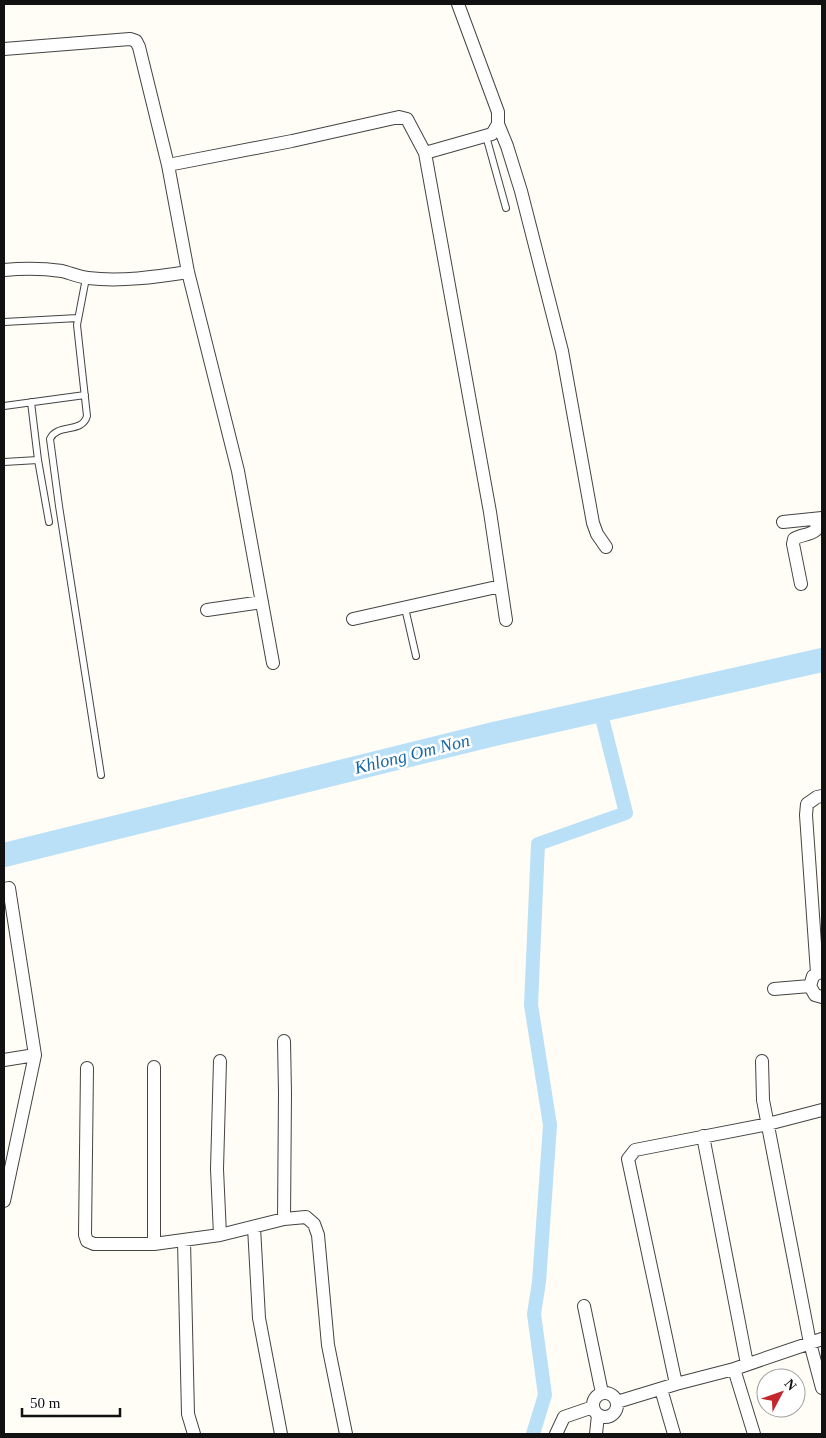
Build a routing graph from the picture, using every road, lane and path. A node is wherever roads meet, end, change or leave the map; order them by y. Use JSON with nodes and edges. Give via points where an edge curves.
{"nodes":[{"id":1,"x":458,"y":4,"type":"edge"},
{"id":2,"x":4,"y":48,"type":"edge"},
{"id":3,"x":498,"y":124,"type":"junction"},
{"id":4,"x":486,"y":136,"type":"junction"},
{"id":5,"x":426,"y":153,"type":"junction"},
{"id":6,"x":168,"y":165,"type":"junction"},
{"id":7,"x":506,"y":208,"type":"dead end"},
{"id":8,"x":4,"y":270,"type":"edge"},
{"id":9,"x":188,"y":272,"type":"junction"},
{"id":10,"x":86,"y":278,"type":"junction"},
{"id":11,"x":78,"y":318,"type":"junction"},
{"id":12,"x":4,"y":322,"type":"edge"},
{"id":13,"x":85,"y":395,"type":"junction"},
{"id":14,"x":31,"y":402,"type":"junction"},
{"id":15,"x":4,"y":406,"type":"edge"},
{"id":16,"x":38,"y":460,"type":"junction"},
{"id":17,"x":4,"y":462,"type":"edge"},
{"id":18,"x":820,"y":519,"type":"edge"},
{"id":19,"x":49,"y":522,"type":"dead end"},
{"id":20,"x":783,"y":522,"type":"dead end"},
{"id":21,"x":606,"y":547,"type":"dead end"},
{"id":22,"x":801,"y":584,"type":"dead end"},
{"id":23,"x":501,"y":586,"type":"junction"},
{"id":24,"x":262,"y":602,"type":"junction"},
{"id":25,"x":405,"y":608,"type":"junction"},
{"id":26,"x":207,"y":610,"type":"dead end"},
{"id":27,"x":353,"y":619,"type":"dead end"},
{"id":28,"x":506,"y":620,"type":"dead end"},
{"id":29,"x":416,"y":656,"type":"dead end"},
{"id":30,"x":273,"y":663,"type":"dead end"},
{"id":31,"x":101,"y":775,"type":"dead end"},
{"id":32,"x":822,"y":796,"type":"edge"},
{"id":33,"x":4,"y":889,"type":"edge"},
{"id":34,"x":820,"y":972,"type":"edge"},
{"id":35,"x":810,"y":986,"type":"junction"},
{"id":36,"x":774,"y":990,"type":"dead end"},
{"id":37,"x":822,"y":997,"type":"edge"},
{"id":38,"x":284,"y":1041,"type":"dead end"},
{"id":39,"x":34,"y":1055,"type":"junction"},
{"id":40,"x":4,"y":1060,"type":"edge"},
{"id":41,"x":220,"y":1061,"type":"dead end"},
{"id":42,"x":762,"y":1061,"type":"dead end"},
{"id":43,"x":154,"y":1067,"type":"dead end"},
{"id":44,"x":86,"y":1068,"type":"dead end"},
{"id":45,"x":822,"y":1110,"type":"edge"},
{"id":46,"x":768,"y":1124,"type":"junction"},
{"id":47,"x":703,"y":1136,"type":"junction"},
{"id":48,"x":4,"y":1201,"type":"edge"},
{"id":49,"x":284,"y":1219,"type":"junction"},
{"id":50,"x":254,"y":1227,"type":"junction"},
{"id":51,"x":220,"y":1235,"type":"junction"},
{"id":52,"x":184,"y":1241,"type":"junction"},
{"id":53,"x":154,"y":1244,"type":"junction"},
{"id":54,"x":584,"y":1306,"type":"dead end"},
{"id":55,"x":822,"y":1339,"type":"edge"},
{"id":56,"x":810,"y":1343,"type":"junction"},
{"id":57,"x":747,"y":1364,"type":"junction"},
{"id":58,"x":734,"y":1369,"type":"junction"},
{"id":59,"x":676,"y":1384,"type":"junction"},
{"id":60,"x":822,"y":1388,"type":"edge"},
{"id":61,"x":661,"y":1389,"type":"junction"},
{"id":62,"x":602,"y":1393,"type":"junction"},
{"id":63,"x":617,"y":1402,"type":"junction"},
{"id":64,"x":595,"y":1411,"type":"junction"},
{"id":65,"x":194,"y":1434,"type":"edge"},
{"id":66,"x":281,"y":1434,"type":"edge"},
{"id":67,"x":346,"y":1434,"type":"edge"},
{"id":68,"x":556,"y":1434,"type":"edge"},
{"id":69,"x":596,"y":1434,"type":"edge"},
{"id":70,"x":674,"y":1434,"type":"edge"},
{"id":71,"x":754,"y":1434,"type":"edge"}],
"edges":[{"from":1,"to":3,"type":"street","via":[[498,112]]},
{"from":2,"to":6,"type":"street","via":[[136,41]]},
{"from":3,"to":4,"type":"street","via":[[492,134]]},
{"from":3,"to":21,"type":"street","via":[[522,190],[562,351],[593,522]]},
{"from":4,"to":5,"type":"street"},
{"from":4,"to":7,"type":"lane"},
{"from":5,"to":6,"type":"street","via":[[407,119],[398,117]]},
{"from":5,"to":23,"type":"street"},
{"from":6,"to":9,"type":"street"},
{"from":8,"to":10,"type":"street","via":[[36,268]]},
{"from":9,"to":10,"type":"street","via":[[118,279]]},
{"from":9,"to":24,"type":"street","via":[[238,471]]},
{"from":10,"to":11,"type":"lane"},
{"from":11,"to":12,"type":"lane"},
{"from":11,"to":13,"type":"lane"},
{"from":13,"to":14,"type":"lane"},
{"from":13,"to":31,"type":"lane","via":[[86,422],[57,431],[50,439]]},
{"from":14,"to":15,"type":"lane"},
{"from":14,"to":16,"type":"lane"},
{"from":16,"to":17,"type":"lane"},
{"from":16,"to":19,"type":"lane"},
{"from":18,"to":20,"type":"street"},
{"from":18,"to":22,"type":"street","via":[[810,535],[794,539]]},
{"from":23,"to":25,"type":"street"},
{"from":23,"to":28,"type":"street"},
{"from":24,"to":26,"type":"street"},
{"from":24,"to":30,"type":"street"},
{"from":25,"to":27,"type":"street"},
{"from":25,"to":29,"type":"lane"},
{"from":32,"to":34,"type":"street","via":[[807,804],[806,815]]},
{"from":33,"to":39,"type":"street","via":[[9,888]]},
{"from":34,"to":35,"type":"street"},
{"from":35,"to":36,"type":"street"},
{"from":35,"to":37,"type":"street","via":[[815,995]]},
{"from":38,"to":49,"type":"street"},
{"from":39,"to":40,"type":"street"},
{"from":39,"to":48,"type":"street"},
{"from":41,"to":51,"type":"street","via":[[217,1168]]},
{"from":42,"to":46,"type":"street","via":[[763,1100]]},
{"from":43,"to":53,"type":"street"},
{"from":44,"to":53,"type":"street","via":[[87,1241],[94,1244]]},
{"from":45,"to":46,"type":"street"},
{"from":46,"to":47,"type":"street"},
{"from":46,"to":56,"type":"street"},
{"from":47,"to":57,"type":"street"},
{"from":47,"to":59,"type":"street","via":[[635,1150],[628,1159]]},
{"from":49,"to":50,"type":"street"},
{"from":49,"to":67,"type":"street","via":[[306,1217],[314,1224],[318,1235],[328,1345]]},
{"from":50,"to":51,"type":"street"},
{"from":50,"to":66,"type":"street","via":[[259,1318]]},
{"from":51,"to":52,"type":"street"},
{"from":52,"to":53,"type":"street"},
{"from":52,"to":65,"type":"street","via":[[188,1414]]},
{"from":54,"to":62,"type":"street"},
{"from":55,"to":56,"type":"street"},
{"from":56,"to":57,"type":"street"},
{"from":56,"to":60,"type":"street"},
{"from":57,"to":58,"type":"street"},
{"from":58,"to":59,"type":"street"},
{"from":58,"to":71,"type":"street"},
{"from":59,"to":61,"type":"street"},
{"from":61,"to":63,"type":"street"},
{"from":61,"to":70,"type":"street"},
{"from":62,"to":63,"type":"street","via":[[612,1394]]},
{"from":62,"to":64,"type":"street","via":[[594,1398]]},
{"from":63,"to":64,"type":"street","via":[[612,1415],[602,1417]]},
{"from":64,"to":68,"type":"street","via":[[564,1417]]},
{"from":64,"to":69,"type":"street"}]}
